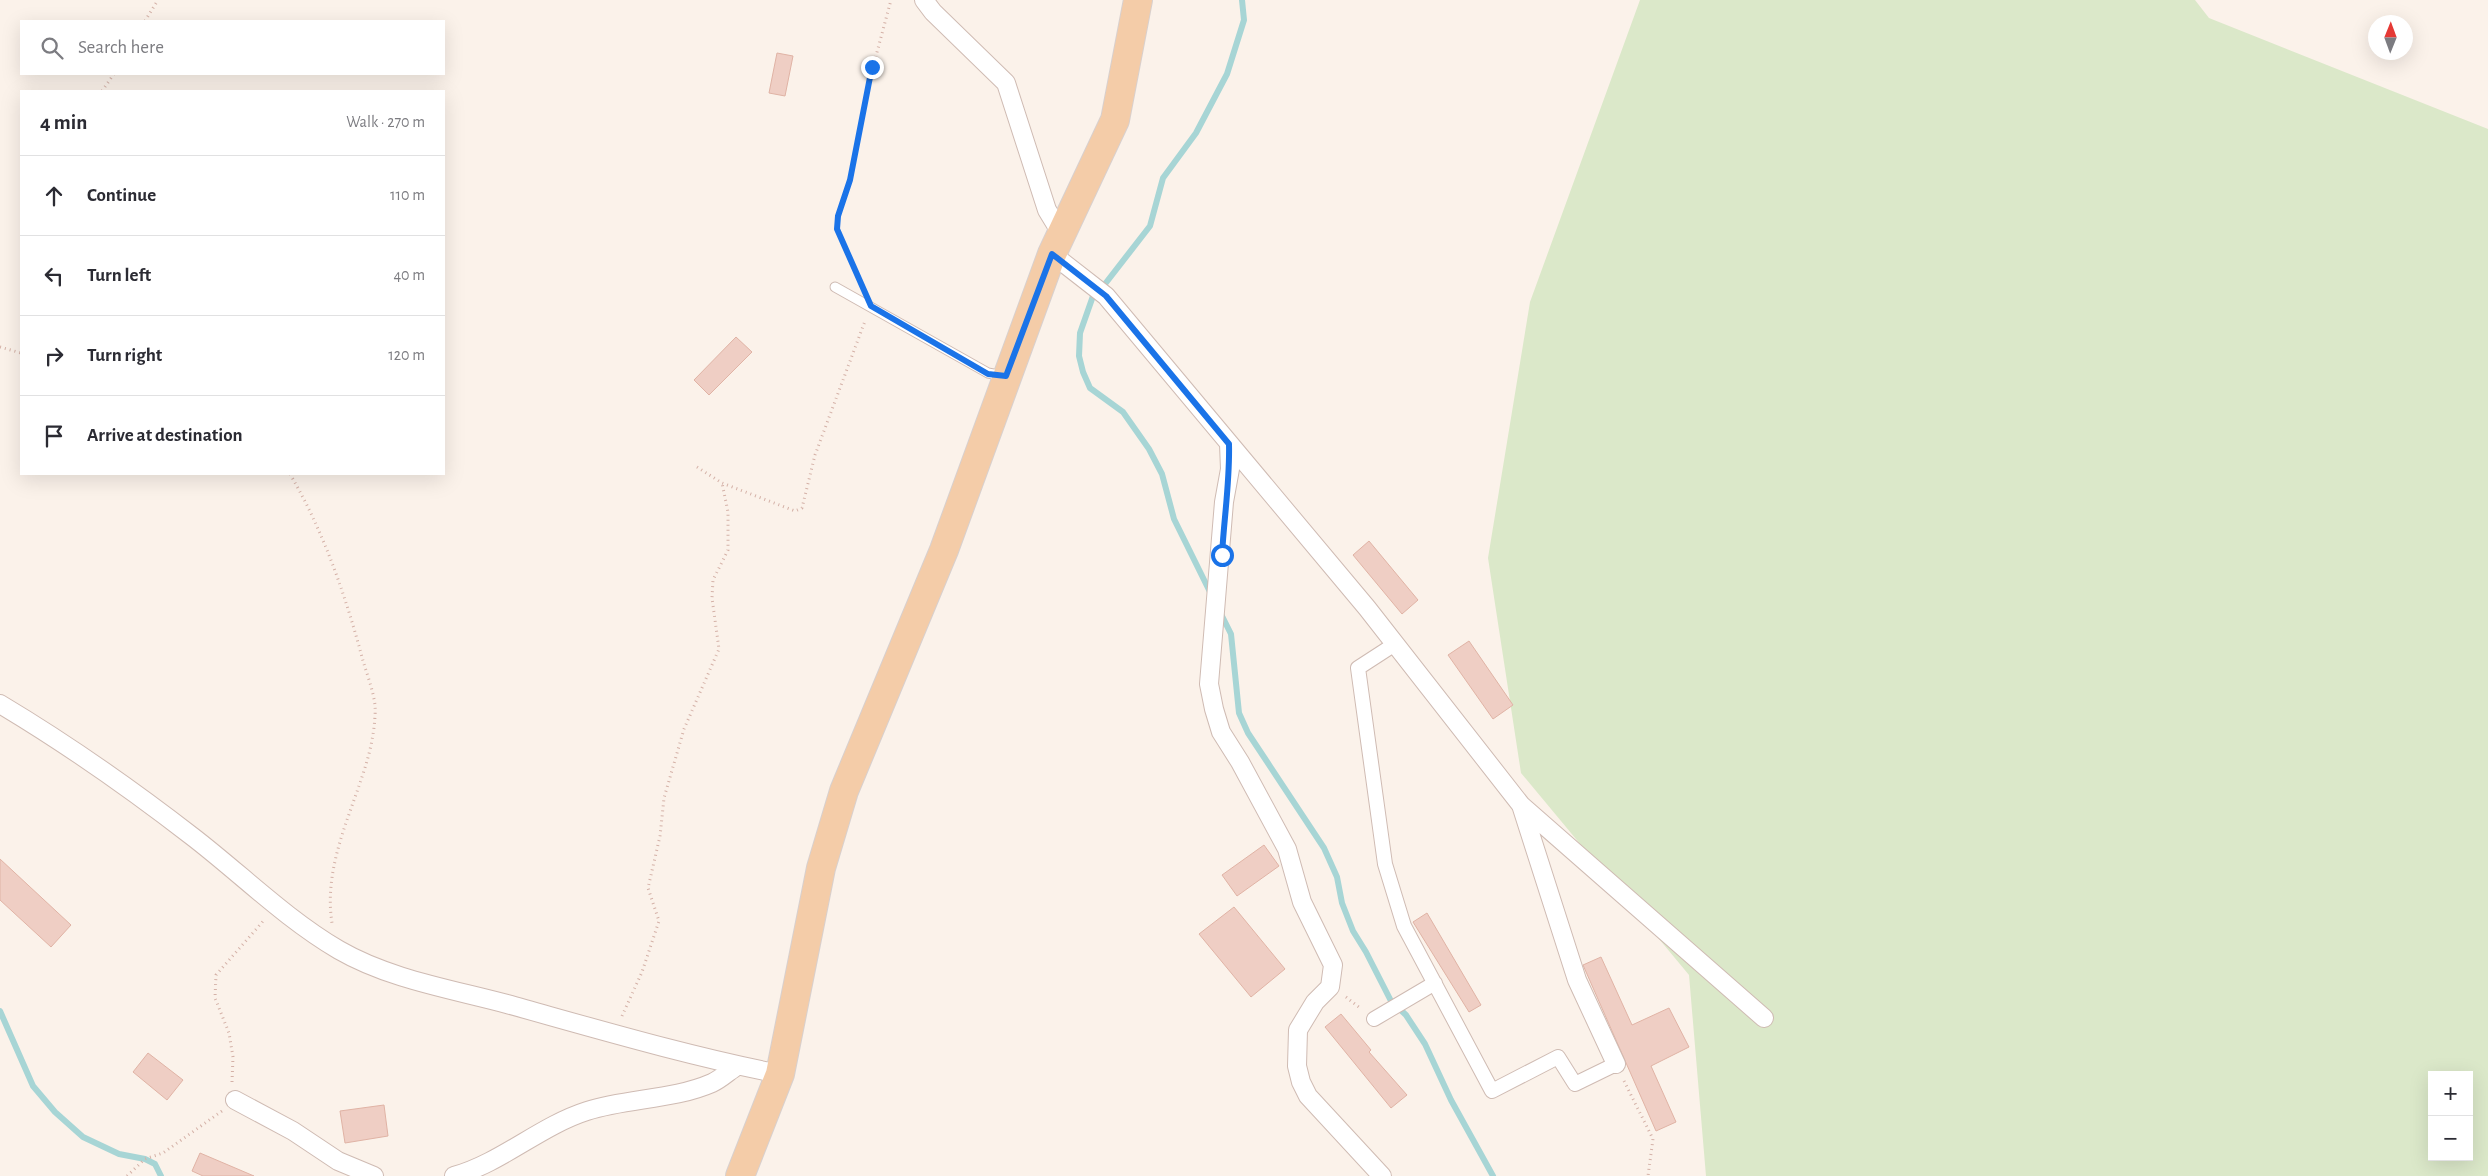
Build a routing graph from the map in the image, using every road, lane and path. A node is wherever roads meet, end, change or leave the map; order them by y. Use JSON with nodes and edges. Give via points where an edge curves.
{"nodes":[{"id":1,"x":158,"y":0,"type":"edge"},
{"id":2,"x":891,"y":0,"type":"edge"},
{"id":3,"x":924,"y":0,"type":"edge"},
{"id":4,"x":1138,"y":0,"type":"edge"},
{"id":5,"x":147,"y":20,"type":"edge"},
{"id":6,"x":113,"y":75,"type":"edge"},
{"id":7,"x":103,"y":90,"type":"edge"},
{"id":8,"x":1056,"y":243,"type":"junction"},
{"id":9,"x":835,"y":287,"type":"dead end"},
{"id":10,"x":871,"y":306,"type":"junction"},
{"id":11,"x":0,"y":347,"type":"edge"},
{"id":12,"x":20,"y":353,"type":"edge"},
{"id":13,"x":1006,"y":376,"type":"junction"},
{"id":14,"x":1229,"y":444,"type":"junction"},
{"id":15,"x":697,"y":467,"type":"dead end"},
{"id":16,"x":291,"y":475,"type":"edge"},
{"id":17,"x":722,"y":483,"type":"junction"},
{"id":18,"x":1395,"y":644,"type":"junction"},
{"id":19,"x":0,"y":704,"type":"edge"},
{"id":20,"x":1521,"y":805,"type":"junction"},
{"id":21,"x":278,"y":906,"type":"junction"},
{"id":22,"x":341,"y":951,"type":"junction"},
{"id":23,"x":1435,"y":983,"type":"junction"},
{"id":24,"x":1330,"y":987,"type":"junction"},
{"id":25,"x":1380,"y":1016,"type":"joint"},
{"id":26,"x":1764,"y":1018,"type":"dead end"},
{"id":27,"x":605,"y":1030,"type":"junction"},
{"id":28,"x":1616,"y":1064,"type":"junction"},
{"id":29,"x":738,"y":1066,"type":"junction"},
{"id":30,"x":780,"y":1074,"type":"junction"},
{"id":31,"x":235,"y":1100,"type":"junction"},
{"id":32,"x":127,"y":1176,"type":"edge"},
{"id":33,"x":374,"y":1176,"type":"edge"},
{"id":34,"x":454,"y":1176,"type":"edge"},
{"id":35,"x":740,"y":1176,"type":"edge"},
{"id":36,"x":1382,"y":1176,"type":"edge"},
{"id":37,"x":1648,"y":1176,"type":"edge"}],
"edges":[{"from":1,"to":5,"type":"path"},
{"from":2,"to":10,"type":"path","via":[[869,82],[837,229]]},
{"from":3,"to":8,"type":"street","via":[[1006,83]]},
{"from":4,"to":8,"type":"main road","via":[[1114,120]]},
{"from":6,"to":7,"type":"path"},
{"from":8,"to":13,"type":"main road"},
{"from":8,"to":14,"type":"street","via":[[1106,296]]},
{"from":9,"to":10,"type":"lane"},
{"from":10,"to":13,"type":"lane","via":[[988,374]]},
{"from":10,"to":17,"type":"path","via":[[815,455],[802,508],[795,511]]},
{"from":11,"to":12,"type":"path"},
{"from":13,"to":30,"type":"main road","via":[[944,550],[844,791],[821,868]]},
{"from":14,"to":18,"type":"street"},
{"from":14,"to":24,"type":"street","via":[[1230,469],[1224,502],[1210,675],[1214,710],[1221,732],[1286,849],[1302,902],[1333,965]]},
{"from":15,"to":17,"type":"path"},
{"from":16,"to":22,"type":"path","via":[[316,525],[348,609],[374,704],[367,760],[342,832],[334,874],[330,910],[334,936]]},
{"from":17,"to":27,"type":"path","via":[[728,512],[728,550],[713,580],[712,598],[719,649],[694,702],[664,798],[660,836],[648,888],[659,921],[622,1018]]},
{"from":18,"to":20,"type":"street"},
{"from":18,"to":23,"type":"street","via":[[1358,668],[1385,864],[1404,926]]},
{"from":19,"to":21,"type":"street","via":[[61,741],[129,790]]},
{"from":20,"to":26,"type":"street"},
{"from":20,"to":28,"type":"street","via":[[1577,980]]},
{"from":21,"to":22,"type":"street"},
{"from":21,"to":31,"type":"path","via":[[216,975],[215,998],[233,1057]]},
{"from":22,"to":27,"type":"street","via":[[400,975]]},
{"from":23,"to":25,"type":"street"},
{"from":23,"to":28,"type":"street","via":[[1492,1091],[1558,1056],[1574,1084]]},
{"from":24,"to":25,"type":"path"},
{"from":24,"to":36,"type":"street","via":[[1315,1002],[1298,1030],[1297,1066],[1301,1082],[1308,1096]]},
{"from":27,"to":29,"type":"street"},
{"from":28,"to":37,"type":"path","via":[[1653,1139]]},
{"from":29,"to":30,"type":"street"},
{"from":29,"to":34,"type":"street","via":[[714,1082],[683,1092],[586,1111],[541,1131],[472,1171]]},
{"from":30,"to":35,"type":"main road"},
{"from":31,"to":32,"type":"path","via":[[163,1153],[145,1159]]},
{"from":31,"to":33,"type":"street","via":[[293,1131],[338,1161]]}]}
